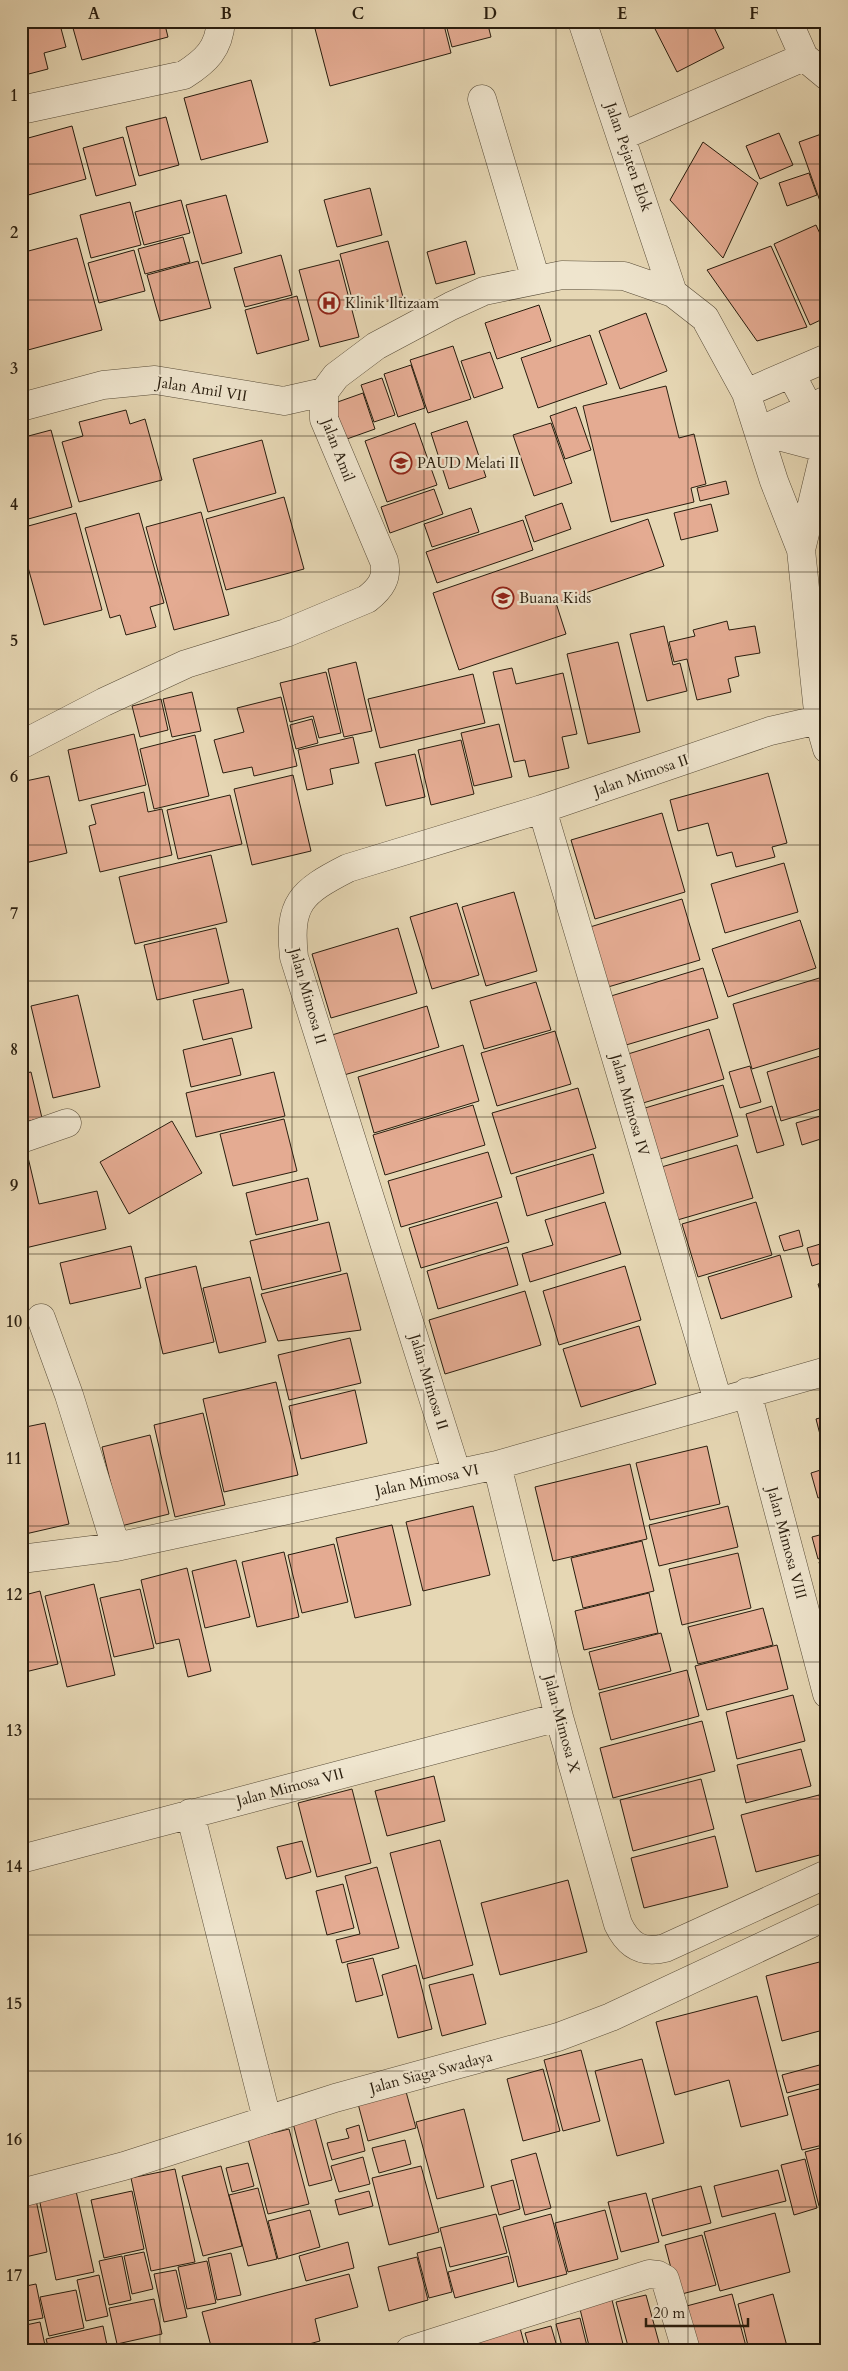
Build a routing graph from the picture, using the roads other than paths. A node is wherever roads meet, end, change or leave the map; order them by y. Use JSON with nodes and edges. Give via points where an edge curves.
{"nodes":[{"id":1,"x":221,"y":21,"type":"edge"},
{"id":2,"x":582,"y":21,"type":"edge"},
{"id":3,"x":788,"y":21,"type":"edge"},
{"id":4,"x":804,"y":57,"type":"junction"},
{"id":5,"x":827,"y":76,"type":"edge"},
{"id":6,"x":482,"y":99,"type":"dead end"},
{"id":7,"x":21,"y":110,"type":"edge"},
{"id":8,"x":622,"y":136,"type":"junction"},
{"id":9,"x":536,"y":280,"type":"junction"},
{"id":10,"x":673,"y":293,"type":"junction"},
{"id":11,"x":827,"y":358,"type":"edge"},
{"id":12,"x":791,"y":374,"type":"junction"},
{"id":13,"x":324,"y":392,"type":"junction"},
{"id":14,"x":746,"y":392,"type":"junction"},
{"id":15,"x":818,"y":404,"type":"edge"},
{"id":16,"x":21,"y":408,"type":"edge"},
{"id":17,"x":759,"y":431,"type":"junction"},
{"id":18,"x":826,"y":449,"type":"edge"},
{"id":19,"x":800,"y":550,"type":"junction"},
{"id":20,"x":823,"y":720,"type":"edge"},
{"id":21,"x":21,"y":745,"type":"edge"},
{"id":22,"x":827,"y":749,"type":"edge"},
{"id":23,"x":542,"y":809,"type":"junction"},
{"id":24,"x":67,"y":1123,"type":"dead end"},
{"id":25,"x":21,"y":1139,"type":"edge"},
{"id":26,"x":42,"y":1318,"type":"dead end"},
{"id":27,"x":827,"y":1371,"type":"edge"},
{"id":28,"x":747,"y":1392,"type":"junction"},
{"id":29,"x":718,"y":1401,"type":"junction"},
{"id":30,"x":497,"y":1465,"type":"junction"},
{"id":31,"x":457,"y":1474,"type":"junction"},
{"id":32,"x":116,"y":1547,"type":"junction"},
{"id":33,"x":21,"y":1559,"type":"edge"},
{"id":34,"x":827,"y":1694,"type":"edge"},
{"id":35,"x":559,"y":1717,"type":"junction"},
{"id":36,"x":190,"y":1813,"type":"junction"},
{"id":37,"x":21,"y":1859,"type":"edge"},
{"id":38,"x":827,"y":1874,"type":"edge"},
{"id":39,"x":827,"y":1916,"type":"edge"},
{"id":40,"x":267,"y":2120,"type":"junction"},
{"id":41,"x":21,"y":2194,"type":"edge"},
{"id":42,"x":410,"y":2350,"type":"edge"},
{"id":43,"x":686,"y":2350,"type":"edge"}],
"edges":[{"from":1,"to":7,"type":"street","via":[[214,50],[203,63],[184,75]]},
{"from":2,"to":8,"type":"street","name":"Jalan Pejaten Elok"},
{"from":3,"to":4,"type":"street"},
{"from":4,"to":5,"type":"street"},
{"from":4,"to":8,"type":"street"},
{"from":6,"to":9,"type":"street"},
{"from":8,"to":10,"type":"street","name":"Jalan Pejaten Elok"},
{"from":9,"to":10,"type":"street","via":[[562,275],[624,276]]},
{"from":9,"to":13,"type":"street","via":[[484,291],[451,306],[376,346],[336,376]]},
{"from":10,"to":14,"type":"street","via":[[705,318]]},
{"from":11,"to":12,"type":"street"},
{"from":12,"to":14,"type":"street"},
{"from":12,"to":15,"type":"street"},
{"from":13,"to":16,"type":"street","name":"Jalan Amil VII","via":[[284,402],[156,380],[103,385]]},
{"from":13,"to":21,"type":"street","name":"Jalan Amil","via":[[324,419],[384,561],[384,581],[376,592],[367,599],[286,633],[186,664]]},
{"from":14,"to":17,"type":"street"},
{"from":15,"to":17,"type":"street"},
{"from":15,"to":18,"type":"street"},
{"from":17,"to":18,"type":"street"},
{"from":17,"to":19,"type":"street"},
{"from":18,"to":19,"type":"street"},
{"from":19,"to":20,"type":"street"},
{"from":20,"to":22,"type":"street"},
{"from":20,"to":23,"type":"street","name":"Jalan Mimosa II","via":[[770,731]]},
{"from":23,"to":29,"type":"street","name":"Jalan Mimosa IV"},
{"from":23,"to":31,"type":"street","name":"Jalan Mimosa II","via":[[348,868],[319,883],[301,900],[293,918],[294,957]]},
{"from":24,"to":25,"type":"street"},
{"from":26,"to":32,"type":"street"},
{"from":27,"to":28,"type":"street","name":"Jalan Mimosa VI"},
{"from":28,"to":29,"type":"street","name":"Jalan Mimosa VI"},
{"from":28,"to":34,"type":"street","name":"Jalan Mimosa VIII"},
{"from":29,"to":30,"type":"street","name":"Jalan Mimosa VI"},
{"from":30,"to":31,"type":"street","name":"Jalan Mimosa VI"},
{"from":30,"to":35,"type":"street","name":"Jalan Mimosa X"},
{"from":31,"to":32,"type":"street","name":"Jalan Mimosa VI"},
{"from":32,"to":33,"type":"street","name":"Jalan Mimosa VI"},
{"from":35,"to":36,"type":"street","name":"Jalan Mimosa VII"},
{"from":35,"to":38,"type":"street","name":"Jalan Mimosa X","via":[[618,1924],[625,1938],[634,1946],[654,1950],[664,1948]]},
{"from":36,"to":37,"type":"street","name":"Jalan Mimosa VII"},
{"from":36,"to":40,"type":"street"},
{"from":39,"to":40,"type":"street","name":"Jalan Siaga Swadaya","via":[[611,2017],[558,2037],[335,2098]]},
{"from":40,"to":41,"type":"street","name":"Jalan Siaga Swadaya","via":[[124,2166]]},
{"from":42,"to":43,"type":"street","via":[[649,2274],[665,2279]]}]}
